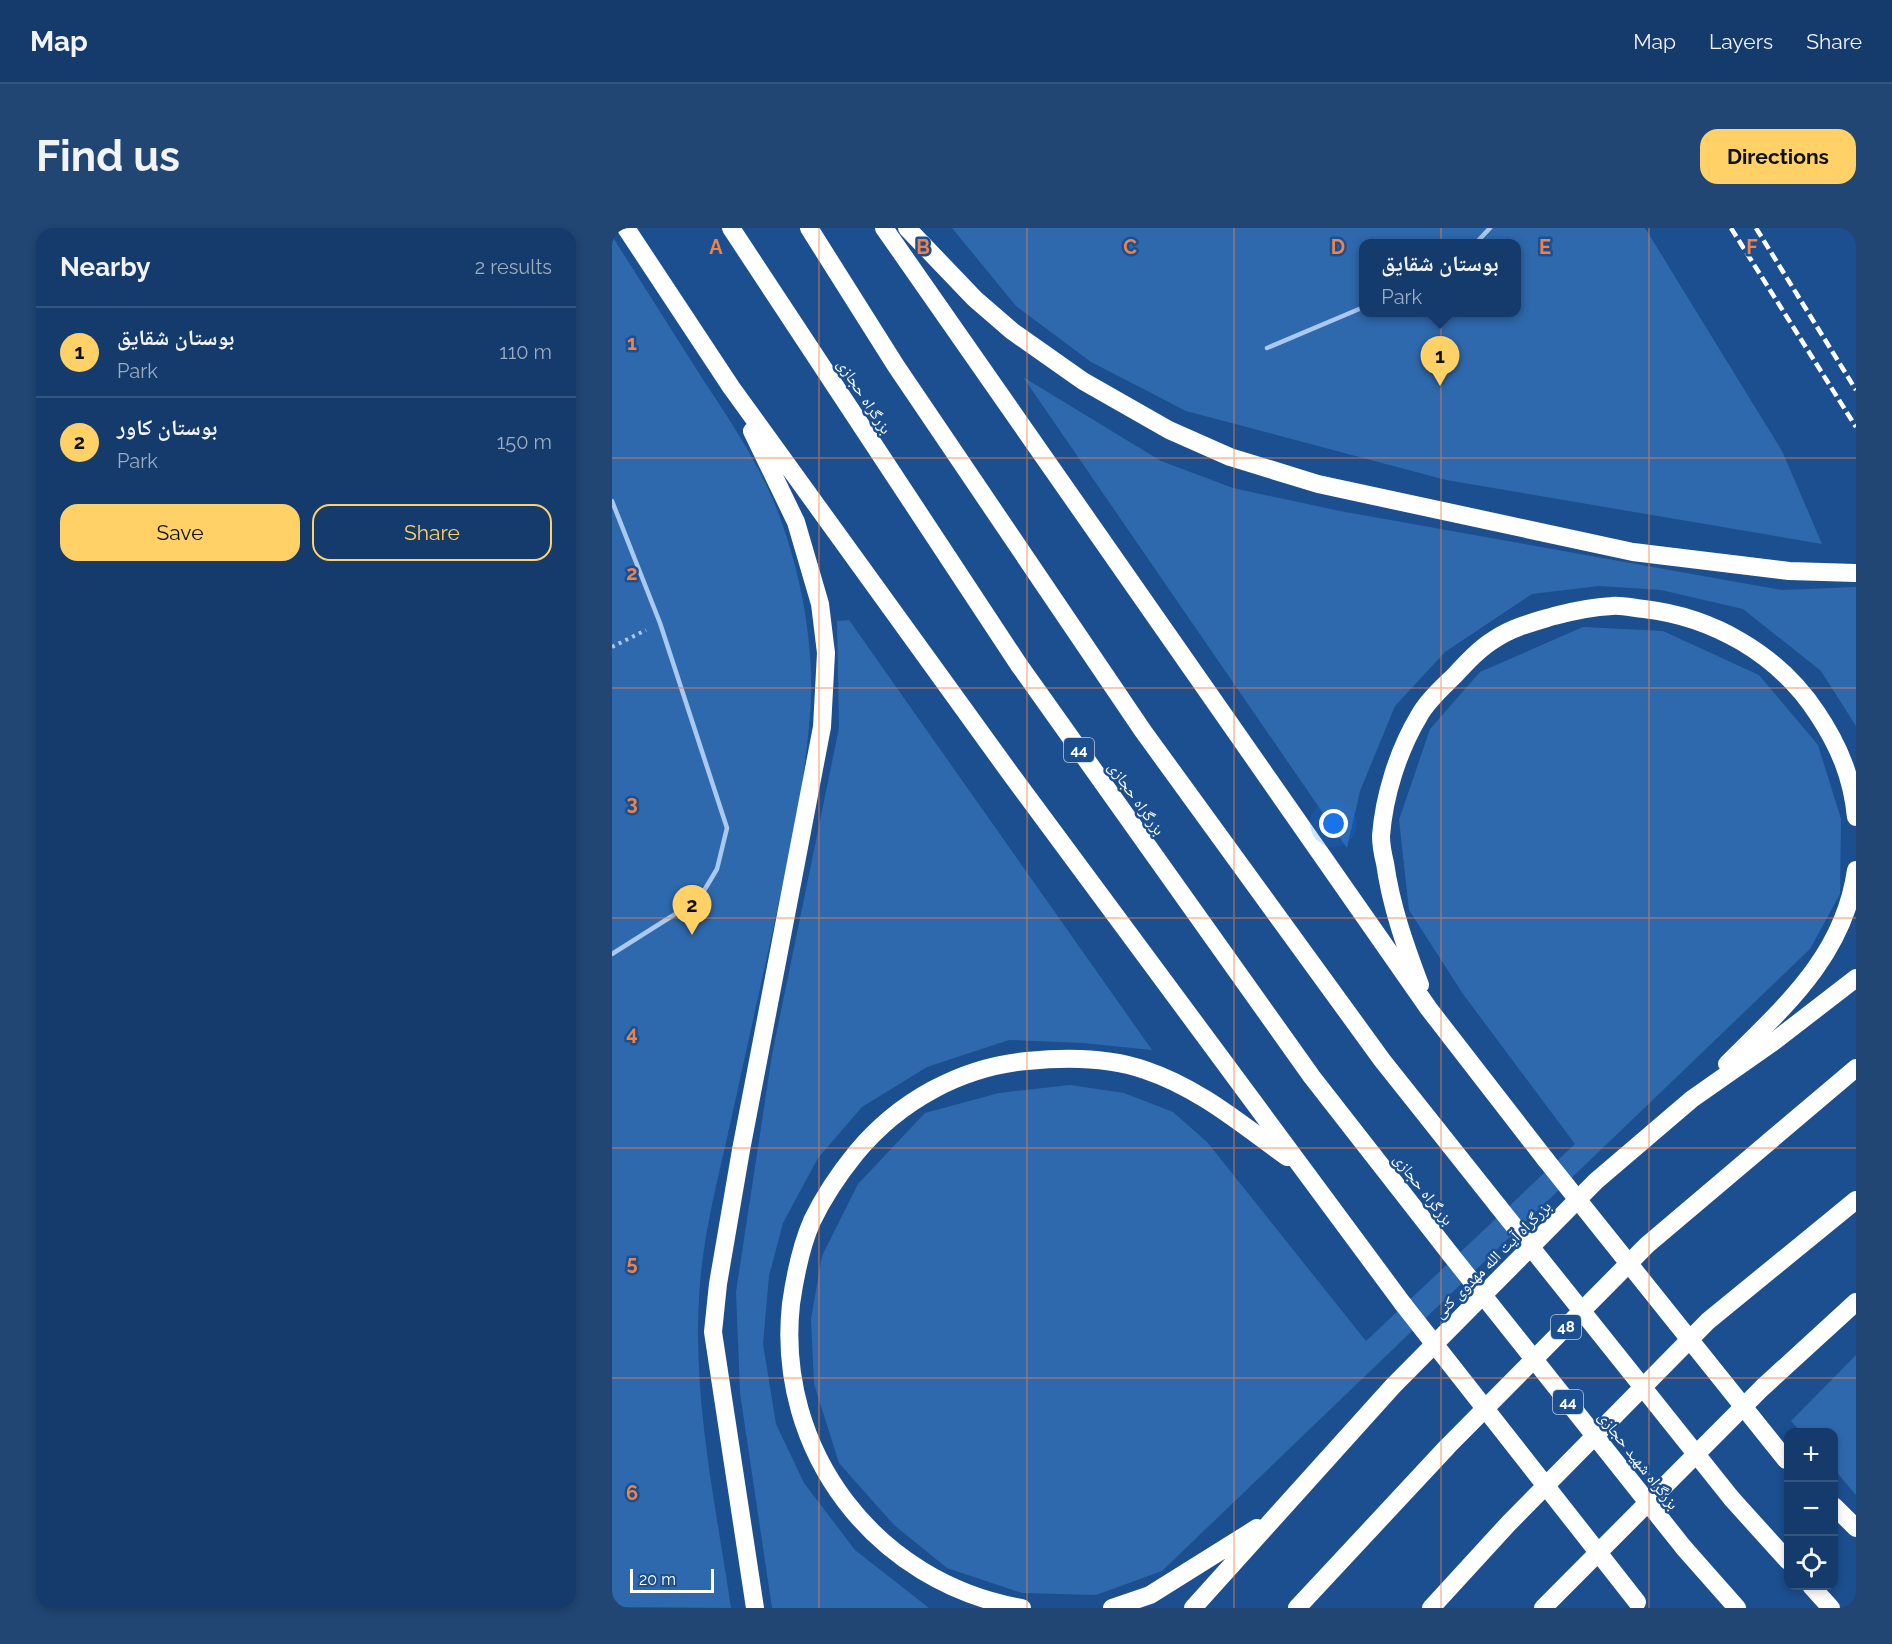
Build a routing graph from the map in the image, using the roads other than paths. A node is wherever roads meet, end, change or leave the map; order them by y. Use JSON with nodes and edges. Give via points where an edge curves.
{"nodes":[{"id":1,"x":626,"y":228,"type":"edge"},
{"id":2,"x":731,"y":228,"type":"edge"},
{"id":3,"x":809,"y":228,"type":"edge"},
{"id":4,"x":884,"y":228,"type":"edge"},
{"id":5,"x":907,"y":228,"type":"edge"},
{"id":6,"x":1490,"y":228,"type":"edge"},
{"id":7,"x":1480,"y":239,"type":"edge"},
{"id":8,"x":1359,"y":309,"type":"edge"},
{"id":9,"x":1267,"y":348,"type":"dead end"},
{"id":10,"x":731,"y":387,"type":"junction"},
{"id":11,"x":612,"y":501,"type":"edge"},
{"id":12,"x":1856,"y":573,"type":"edge"},
{"id":13,"x":1856,"y":817,"type":"edge"},
{"id":14,"x":1856,"y":870,"type":"edge"},
{"id":15,"x":612,"y":954,"type":"edge"},
{"id":16,"x":1856,"y":978,"type":"edge"},
{"id":17,"x":1429,"y":1009,"type":"junction"},
{"id":18,"x":1856,"y":1068,"type":"edge"},
{"id":19,"x":1692,"y":1099,"type":"junction"},
{"id":20,"x":1303,"y":1169,"type":"junction"},
{"id":21,"x":1856,"y":1200,"type":"edge"},
{"id":22,"x":1451,"y":1256,"type":"joint"},
{"id":23,"x":1856,"y":1302,"type":"edge"},
{"id":24,"x":1784,"y":1457,"type":"edge"},
{"id":25,"x":1838,"y":1511,"type":"edge"},
{"id":26,"x":1276,"y":1516,"type":"junction"},
{"id":27,"x":1856,"y":1528,"type":"edge"},
{"id":28,"x":1784,"y":1556,"type":"edge"},
{"id":29,"x":1815,"y":1590,"type":"edge"},
{"id":30,"x":1640,"y":1605,"type":"edge"},
{"id":31,"x":755,"y":1608,"type":"edge"},
{"id":32,"x":1022,"y":1608,"type":"edge"},
{"id":33,"x":1112,"y":1608,"type":"edge"},
{"id":34,"x":1193,"y":1608,"type":"edge"},
{"id":35,"x":1297,"y":1608,"type":"edge"},
{"id":36,"x":1431,"y":1608,"type":"edge"},
{"id":37,"x":1544,"y":1608,"type":"edge"},
{"id":38,"x":1737,"y":1608,"type":"edge"},
{"id":39,"x":1831,"y":1608,"type":"edge"}],
"edges":[{"from":1,"to":10,"type":"highway"},
{"from":2,"to":22,"type":"highway","name":"بزرگراه حجازی","number":"44","via":[[1018,665],[1312,1077]]},
{"from":3,"to":28,"type":"highway","bridge":true,"via":[[896,366],[1143,731],[1383,1060],[1732,1498]]},
{"from":4,"to":17,"type":"highway"},
{"from":5,"to":12,"type":"highway","via":[[975,299],[1012,331],[1083,381],[1168,430],[1230,457],[1318,484],[1633,552],[1789,571]]},
{"from":6,"to":7,"type":"lane"},
{"from":8,"to":9,"type":"lane"},
{"from":10,"to":20,"type":"highway"},
{"from":10,"to":31,"type":"highway","via":[[796,522],[820,604],[826,652],[822,727],[741,1150],[717,1284],[713,1332]]},
{"from":11,"to":15,"type":"lane","via":[[660,623],[726,828],[717,869],[699,899]]},
{"from":13,"to":17,"type":"highway","via":[[1847,768],[1831,734],[1789,678],[1746,644],[1687,616],[1614,605],[1525,624],[1495,639],[1470,659],[1420,714],[1402,750],[1386,801],[1381,838],[1388,884],[1398,926]]},
{"from":14,"to":19,"type":"highway","via":[[1847,912],[1813,973]]},
{"from":16,"to":19,"type":"highway","name":"بزرگراه آیت الله مهدوی کنی"},
{"from":17,"to":24,"type":"highway","bridge":true},
{"from":18,"to":35,"type":"highway","number":"48","via":[[1647,1245],[1448,1446]]},
{"from":19,"to":26,"type":"highway","name":"بزرگراه آیت الله مهدوی کنی","via":[[1588,1189],[1393,1386]]},
{"from":20,"to":30,"type":"highway","bridge":true,"via":[[1402,1304]]},
{"from":20,"to":32,"type":"highway","via":[[1184,1085],[1143,1069],[1100,1060],[1052,1058],[1004,1063],[967,1074],[908,1103],[869,1137],[836,1178],[812,1222],[795,1276],[789,1329],[792,1377],[809,1439],[844,1502],[878,1539],[919,1570],[968,1593]]},
{"from":21,"to":36,"type":"highway","via":[[1708,1321]]},
{"from":22,"to":38,"type":"highway","name":"بزرگراه شهید حجازی","number":"44","bridge":true,"via":[[1684,1548]]},
{"from":23,"to":37,"type":"highway","via":[[1762,1388]]},
{"from":25,"to":27,"type":"highway"},
{"from":26,"to":33,"type":"highway","via":[[1150,1595]]},
{"from":26,"to":34,"type":"highway","name":"بزرگراه آیت الله مهدوی کنی"},
{"from":29,"to":39,"type":"highway"}]}
